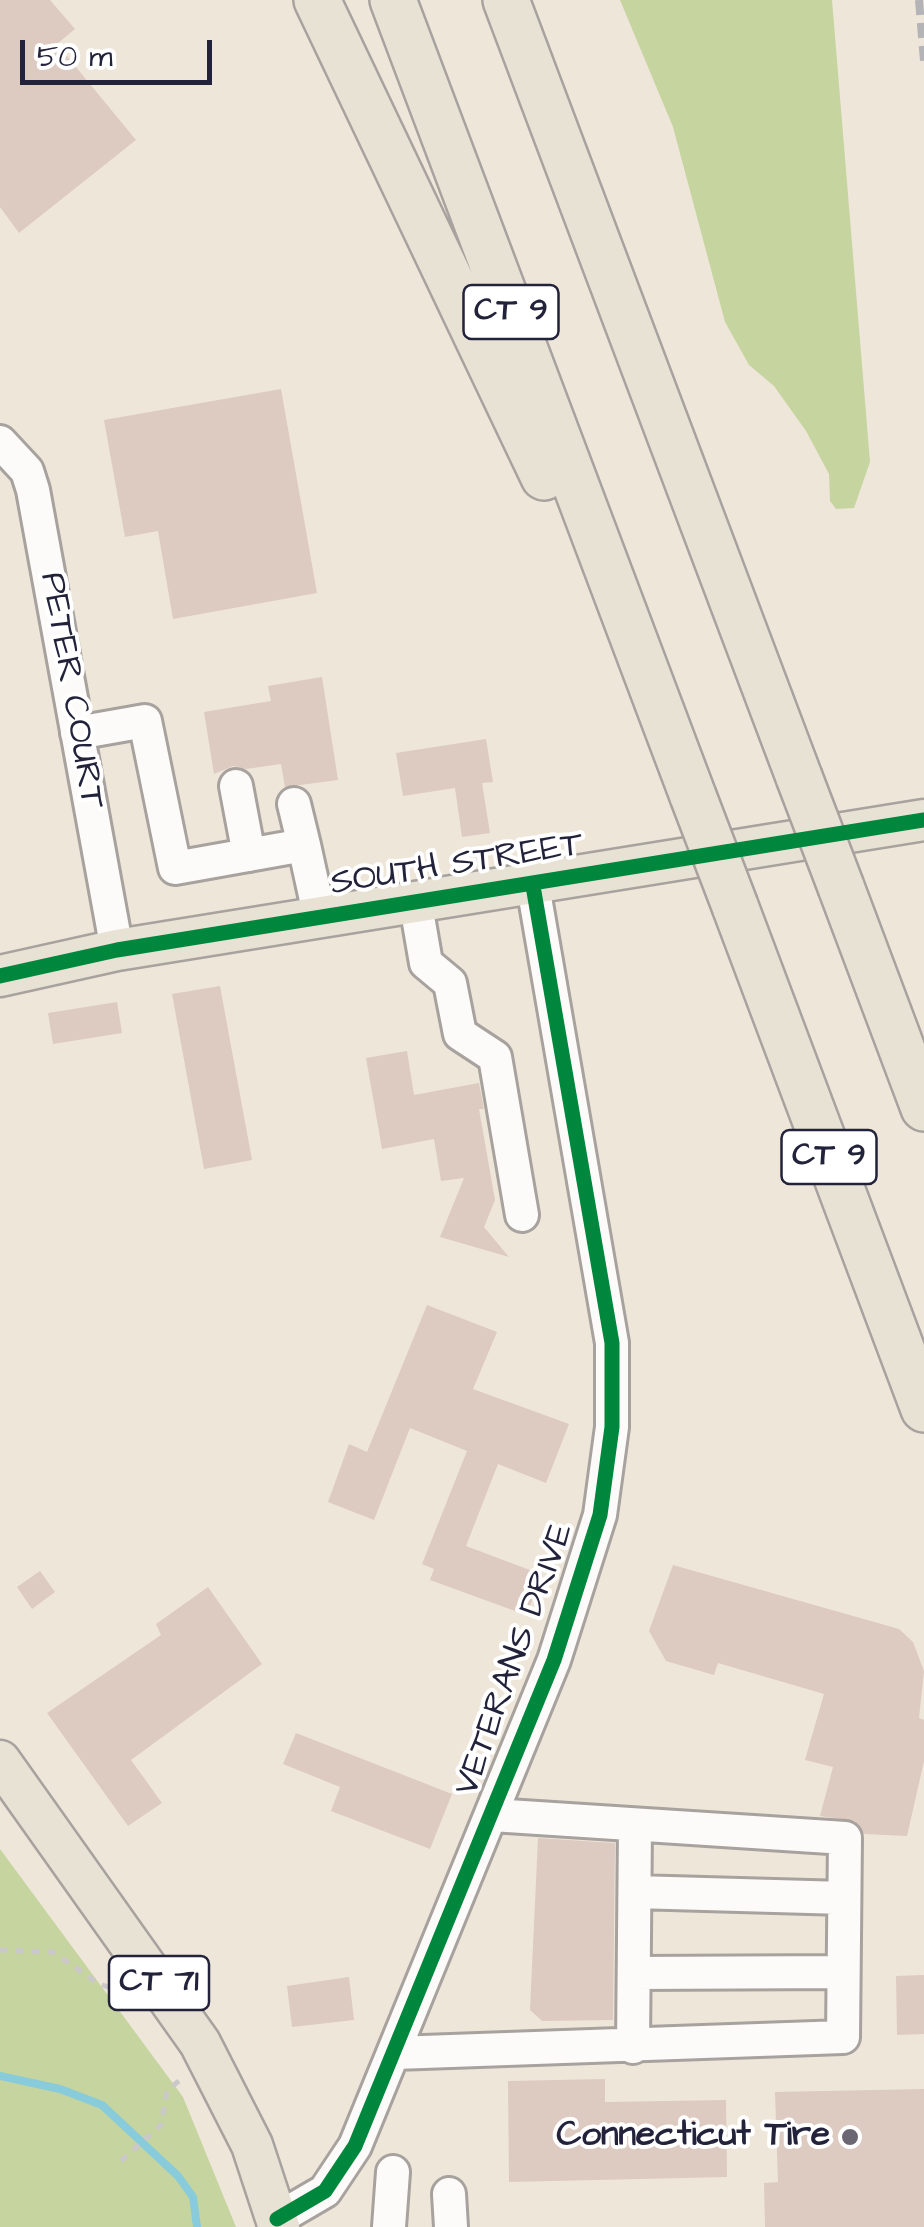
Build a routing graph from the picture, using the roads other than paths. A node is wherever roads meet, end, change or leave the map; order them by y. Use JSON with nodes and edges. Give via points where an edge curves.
{"nodes":[{"id":1,"x":317,"y":0,"type":"edge"},
{"id":2,"x":393,"y":0,"type":"edge"},
{"id":3,"x":506,"y":0,"type":"edge"},
{"id":4,"x":527,"y":0,"type":"edge"},
{"id":5,"x":539,"y":88,"type":"junction"},
{"id":6,"x":0,"y":442,"type":"edge"},
{"id":7,"x":628,"y":624,"type":"junction"},
{"id":8,"x":77,"y":733,"type":"junction"},
{"id":9,"x":236,"y":786,"type":"dead end"},
{"id":10,"x":294,"y":804,"type":"dead end"},
{"id":11,"x":924,"y":820,"type":"edge"},
{"id":12,"x":304,"y":845,"type":"junction"},
{"id":13,"x":249,"y":855,"type":"junction"},
{"id":14,"x":533,"y":886,"type":"junction"},
{"id":15,"x":416,"y":905,"type":"junction"},
{"id":16,"x":320,"y":918,"type":"junction"},
{"id":17,"x":117,"y":950,"type":"junction"},
{"id":18,"x":0,"y":976,"type":"edge"},
{"id":19,"x":924,"y":1108,"type":"edge"},
{"id":20,"x":522,"y":1216,"type":"dead end"},
{"id":21,"x":924,"y":1409,"type":"edge"},
{"id":22,"x":0,"y":1761,"type":"edge"},
{"id":23,"x":492,"y":1815,"type":"junction"},
{"id":24,"x":635,"y":1826,"type":"junction"},
{"id":25,"x":635,"y":1892,"type":"junction"},
{"id":26,"x":844,"y":1898,"type":"junction"},
{"id":27,"x":842,"y":1972,"type":"junction"},
{"id":28,"x":634,"y":1973,"type":"junction"},
{"id":29,"x":634,"y":2046,"type":"junction"},
{"id":30,"x":395,"y":2053,"type":"junction"},
{"id":31,"x":393,"y":2172,"type":"dead end"},
{"id":32,"x":450,"y":2194,"type":"dead end"},
{"id":33,"x":278,"y":2223,"type":"edge"},
{"id":34,"x":389,"y":2227,"type":"edge"},
{"id":35,"x":451,"y":2227,"type":"edge"}],
"edges":[{"from":1,"to":7,"type":"highway","via":[[574,541]]},
{"from":2,"to":7,"type":"highway","number":"CT 9"},
{"from":3,"to":5,"type":"highway","number":"CT 9"},
{"from":4,"to":5,"type":"highway"},
{"from":5,"to":19,"type":"highway","number":"CT 9","bridge":true},
{"from":6,"to":8,"type":"street","name":"PETER COURT","via":[[27,471],[33,490]]},
{"from":7,"to":21,"type":"highway","number":"CT 9","bridge":true},
{"from":8,"to":13,"type":"street","via":[[145,722],[175,868]]},
{"from":8,"to":17,"type":"street","name":"PETER COURT"},
{"from":9,"to":13,"type":"street"},
{"from":10,"to":12,"type":"street"},
{"from":11,"to":14,"type":"main road","name":"SOUTH STREET"},
{"from":12,"to":13,"type":"street"},
{"from":12,"to":16,"type":"street"},
{"from":14,"to":15,"type":"main road","name":"SOUTH STREET"},
{"from":14,"to":23,"type":"street","name":"VETERANS DRIVE","via":[[608,1304],[612,1427],[590,1555]]},
{"from":15,"to":16,"type":"main road","name":"SOUTH STREET"},
{"from":15,"to":20,"type":"street","via":[[426,963],[450,983],[460,1034],[495,1056]]},
{"from":16,"to":17,"type":"main road","name":"SOUTH STREET"},
{"from":17,"to":18,"type":"main road","name":"SOUTH STREET"},
{"from":22,"to":33,"type":"main road","number":"CT 71","via":[[200,2043],[252,2145]]},
{"from":23,"to":24,"type":"street"},
{"from":23,"to":30,"type":"street","name":"VETERANS DRIVE"},
{"from":24,"to":25,"type":"street"},
{"from":24,"to":26,"type":"street","via":[[845,1838]]},
{"from":25,"to":26,"type":"street"},
{"from":25,"to":28,"type":"street"},
{"from":26,"to":27,"type":"street"},
{"from":27,"to":28,"type":"street"},
{"from":27,"to":29,"type":"street","via":[[843,2037]]},
{"from":28,"to":29,"type":"street"},
{"from":29,"to":30,"type":"street"},
{"from":30,"to":33,"type":"street","name":"VETERANS DRIVE","via":[[341,2171]]},
{"from":31,"to":34,"type":"street"},
{"from":32,"to":35,"type":"street"}]}
